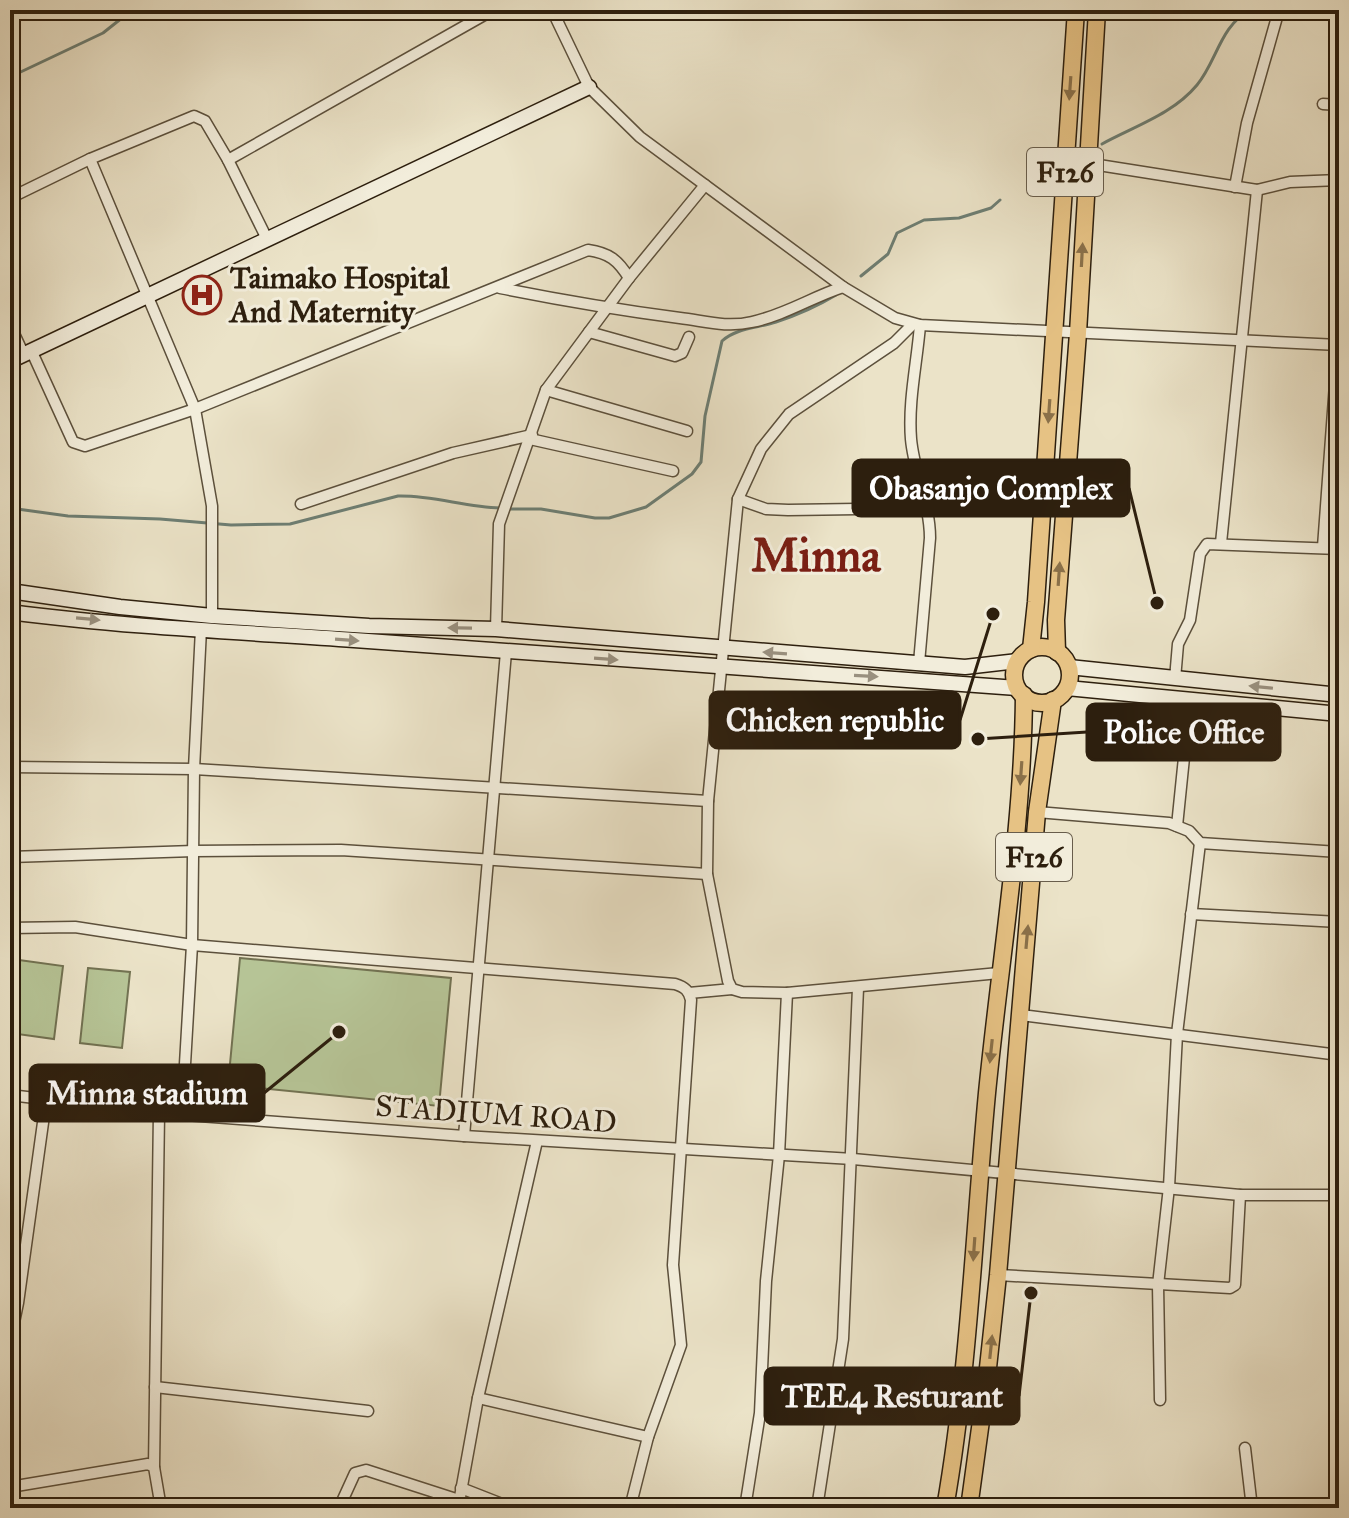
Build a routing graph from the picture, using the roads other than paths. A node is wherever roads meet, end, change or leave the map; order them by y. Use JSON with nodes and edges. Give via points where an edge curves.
{"nodes":[{"id":1,"x":493,"y":10,"type":"edge"},
{"id":2,"x":552,"y":10,"type":"edge"},
{"id":3,"x":1076,"y":10,"type":"edge"},
{"id":4,"x":1097,"y":10,"type":"edge"},
{"id":5,"x":1279,"y":10,"type":"edge"},
{"id":6,"x":589,"y":87,"type":"junction"},
{"id":7,"x":1323,"y":104,"type":"dead end"},
{"id":8,"x":1339,"y":105,"type":"edge"},
{"id":9,"x":90,"y":159,"type":"junction"},
{"id":10,"x":228,"y":160,"type":"junction"},
{"id":11,"x":1086,"y":163,"type":"junction"},
{"id":12,"x":1339,"y":180,"type":"edge"},
{"id":13,"x":705,"y":185,"type":"junction"},
{"id":14,"x":1235,"y":187,"type":"junction"},
{"id":15,"x":1257,"y":190,"type":"junction"},
{"id":16,"x":10,"y":198,"type":"edge"},
{"id":17,"x":267,"y":239,"type":"junction"},
{"id":18,"x":629,"y":278,"type":"junction"},
{"id":19,"x":498,"y":287,"type":"junction"},
{"id":20,"x":843,"y":287,"type":"junction"},
{"id":21,"x":147,"y":297,"type":"junction"},
{"id":22,"x":607,"y":309,"type":"junction"},
{"id":23,"x":10,"y":325,"type":"edge"},
{"id":24,"x":917,"y":325,"type":"junction"},
{"id":25,"x":1339,"y":330,"type":"edge"},
{"id":26,"x":589,"y":332,"type":"junction"},
{"id":27,"x":1054,"y":333,"type":"junction"},
{"id":28,"x":1078,"y":333,"type":"junction"},
{"id":29,"x":689,"y":337,"type":"dead end"},
{"id":30,"x":1242,"y":339,"type":"junction"},
{"id":31,"x":1338,"y":345,"type":"edge"},
{"id":32,"x":21,"y":355,"type":"edge"},
{"id":33,"x":546,"y":390,"type":"junction"},
{"id":34,"x":195,"y":409,"type":"junction"},
{"id":35,"x":687,"y":431,"type":"dead end"},
{"id":36,"x":531,"y":437,"type":"junction"},
{"id":37,"x":673,"y":471,"type":"dead end"},
{"id":38,"x":738,"y":499,"type":"junction"},
{"id":39,"x":301,"y":504,"type":"dead end"},
{"id":40,"x":927,"y":508,"type":"junction"},
{"id":41,"x":1221,"y":543,"type":"junction"},
{"id":42,"x":1323,"y":547,"type":"junction"},
{"id":43,"x":1339,"y":549,"type":"edge"},
{"id":44,"x":10,"y":591,"type":"edge"},
{"id":45,"x":10,"y":612,"type":"edge"},
{"id":46,"x":212,"y":616,"type":"junction"},
{"id":47,"x":201,"y":629,"type":"junction"},
{"id":48,"x":496,"y":629,"type":"junction"},
{"id":49,"x":723,"y":649,"type":"junction"},
{"id":50,"x":1031,"y":649,"type":"junction"},
{"id":51,"x":506,"y":652,"type":"junction"},
{"id":52,"x":1057,"y":652,"type":"junction"},
{"id":53,"x":1018,"y":661,"type":"junction"},
{"id":54,"x":919,"y":663,"type":"junction"},
{"id":55,"x":722,"y":667,"type":"junction"},
{"id":56,"x":1069,"y":667,"type":"junction"},
{"id":57,"x":1175,"y":679,"type":"junction"},
{"id":58,"x":1067,"y":688,"type":"junction"},
{"id":59,"x":1020,"y":692,"type":"junction"},
{"id":60,"x":1339,"y":695,"type":"edge"},
{"id":61,"x":1190,"y":699,"type":"junction"},
{"id":62,"x":1053,"y":700,"type":"junction"},
{"id":63,"x":1339,"y":714,"type":"edge"},
{"id":64,"x":10,"y":767,"type":"edge"},
{"id":65,"x":194,"y":769,"type":"junction"},
{"id":66,"x":494,"y":789,"type":"junction"},
{"id":67,"x":708,"y":801,"type":"junction"},
{"id":68,"x":1037,"y":812,"type":"junction"},
{"id":69,"x":1177,"y":826,"type":"junction"},
{"id":70,"x":1200,"y":843,"type":"junction"},
{"id":71,"x":194,"y":851,"type":"junction"},
{"id":72,"x":1339,"y":852,"type":"edge"},
{"id":73,"x":10,"y":857,"type":"edge"},
{"id":74,"x":488,"y":859,"type":"junction"},
{"id":75,"x":707,"y":874,"type":"junction"},
{"id":76,"x":1191,"y":914,"type":"junction"},
{"id":77,"x":1339,"y":922,"type":"edge"},
{"id":78,"x":10,"y":928,"type":"edge"},
{"id":79,"x":192,"y":945,"type":"junction"},
{"id":80,"x":477,"y":970,"type":"junction"},
{"id":81,"x":999,"y":973,"type":"junction"},
{"id":82,"x":858,"y":988,"type":"junction"},
{"id":83,"x":732,"y":989,"type":"junction"},
{"id":84,"x":689,"y":993,"type":"junction"},
{"id":85,"x":787,"y":993,"type":"junction"},
{"id":86,"x":1021,"y":1015,"type":"junction"},
{"id":87,"x":1177,"y":1034,"type":"junction"},
{"id":88,"x":1339,"y":1055,"type":"edge"},
{"id":89,"x":10,"y":1095,"type":"edge"},
{"id":90,"x":46,"y":1101,"type":"junction"},
{"id":91,"x":159,"y":1113,"type":"junction"},
{"id":92,"x":182,"y":1115,"type":"junction"},
{"id":93,"x":464,"y":1136,"type":"junction"},
{"id":94,"x":537,"y":1141,"type":"junction"},
{"id":95,"x":680,"y":1150,"type":"junction"},
{"id":96,"x":779,"y":1155,"type":"junction"},
{"id":97,"x":853,"y":1159,"type":"junction"},
{"id":98,"x":979,"y":1171,"type":"junction"},
{"id":99,"x":1006,"y":1173,"type":"junction"},
{"id":100,"x":1169,"y":1187,"type":"junction"},
{"id":101,"x":1240,"y":1195,"type":"junction"},
{"id":102,"x":1339,"y":1195,"type":"edge"},
{"id":103,"x":998,"y":1275,"type":"junction"},
{"id":104,"x":1158,"y":1285,"type":"junction"},
{"id":105,"x":10,"y":1342,"type":"edge"},
{"id":106,"x":155,"y":1387,"type":"junction"},
{"id":107,"x":478,"y":1398,"type":"junction"},
{"id":108,"x":1160,"y":1400,"type":"dead end"},
{"id":109,"x":368,"y":1411,"type":"dead end"},
{"id":110,"x":648,"y":1437,"type":"junction"},
{"id":111,"x":1245,"y":1448,"type":"dead end"},
{"id":112,"x":154,"y":1467,"type":"junction"},
{"id":113,"x":10,"y":1487,"type":"edge"},
{"id":114,"x":459,"y":1499,"type":"edge"},
{"id":115,"x":161,"y":1508,"type":"edge"},
{"id":116,"x":339,"y":1508,"type":"edge"},
{"id":117,"x":512,"y":1508,"type":"edge"},
{"id":118,"x":630,"y":1508,"type":"edge"},
{"id":119,"x":745,"y":1508,"type":"edge"},
{"id":120,"x":817,"y":1508,"type":"edge"},
{"id":121,"x":945,"y":1508,"type":"edge"},
{"id":122,"x":969,"y":1508,"type":"edge"},
{"id":123,"x":1252,"y":1508,"type":"edge"}],
"edges":[{"from":1,"to":10,"type":"street"},
{"from":2,"to":6,"type":"street"},
{"from":3,"to":27,"type":"main road","number":"F126","one_way":true},
{"from":4,"to":11,"type":"main road","number":"F126"},
{"from":5,"to":14,"type":"street"},
{"from":6,"to":13,"type":"street","via":[[640,137]]},
{"from":6,"to":17,"type":"street"},
{"from":7,"to":8,"type":"street"},
{"from":9,"to":10,"type":"street","via":[[194,116],[205,121]]},
{"from":9,"to":16,"type":"street"},
{"from":9,"to":21,"type":"street"},
{"from":10,"to":17,"type":"street"},
{"from":11,"to":14,"type":"street"},
{"from":28,"to":11,"type":"main road","number":"F126","one_way":true},
{"from":12,"to":15,"type":"street"},
{"from":13,"to":18,"type":"street"},
{"from":13,"to":20,"type":"street"},
{"from":14,"to":15,"type":"street"},
{"from":15,"to":30,"type":"street"},
{"from":17,"to":21,"type":"street"},
{"from":18,"to":19,"type":"street","via":[[606,252],[588,250]]},
{"from":18,"to":22,"type":"street"},
{"from":19,"to":22,"type":"street"},
{"from":19,"to":34,"type":"street"},
{"from":20,"to":22,"type":"street","via":[[782,314],[721,326]]},
{"from":20,"to":24,"type":"street"},
{"from":21,"to":32,"type":"street"},
{"from":21,"to":34,"type":"street"},
{"from":22,"to":26,"type":"street"},
{"from":23,"to":32,"type":"street"},
{"from":24,"to":27,"type":"street"},
{"from":24,"to":38,"type":"street","via":[[789,414],[761,449]]},
{"from":24,"to":40,"type":"street","via":[[911,441]]},
{"from":25,"to":31,"type":"street"},
{"from":26,"to":29,"type":"street","via":[[675,356]]},
{"from":26,"to":33,"type":"street"},
{"from":27,"to":28,"type":"street"},
{"from":27,"to":50,"type":"main road","number":"F126","one_way":true},
{"from":28,"to":30,"type":"street"},
{"from":52,"to":28,"type":"main road","number":"F126","one_way":true},
{"from":30,"to":31,"type":"street"},
{"from":30,"to":41,"type":"street"},
{"from":31,"to":42,"type":"street"},
{"from":32,"to":34,"type":"street","via":[[79,445],[93,445]]},
{"from":33,"to":35,"type":"street"},
{"from":33,"to":36,"type":"street"},
{"from":34,"to":46,"type":"street","via":[[212,506]]},
{"from":36,"to":37,"type":"street"},
{"from":36,"to":39,"type":"street","via":[[453,453]]},
{"from":36,"to":48,"type":"street","via":[[499,524]]},
{"from":38,"to":40,"type":"street","via":[[766,509]]},
{"from":38,"to":49,"type":"street"},
{"from":40,"to":54,"type":"street","via":[[930,538]]},
{"from":41,"to":42,"type":"street"},
{"from":41,"to":57,"type":"street","via":[[1202,548],[1190,620],[1178,644]]},
{"from":42,"to":43,"type":"street"},
{"from":44,"to":46,"type":"street"},
{"from":45,"to":47,"type":"street","one_way":true},
{"from":48,"to":46,"type":"street","one_way":true},
{"from":47,"to":51,"type":"street","one_way":true},
{"from":47,"to":65,"type":"street"},
{"from":48,"to":49,"type":"street"},
{"from":54,"to":49,"type":"street","one_way":true},
{"from":49,"to":55,"type":"street"},
{"from":50,"to":52,"type":"main road"},
{"from":50,"to":53,"type":"main road"},
{"from":51,"to":55,"type":"street","one_way":true},
{"from":51,"to":66,"type":"street"},
{"from":52,"to":56,"type":"main road"},
{"from":53,"to":54,"type":"street","via":[[965,667]]},
{"from":53,"to":59,"type":"main road","number":"F126","via":[[1014,679]]},
{"from":55,"to":59,"type":"street","one_way":true,"via":[[918,678]]},
{"from":55,"to":67,"type":"street"},
{"from":56,"to":57,"type":"street"},
{"from":56,"to":58,"type":"main road"},
{"from":60,"to":57,"type":"street","one_way":true},
{"from":58,"to":61,"type":"street"},
{"from":58,"to":62,"type":"main road"},
{"from":59,"to":62,"type":"main road","via":[[1038,702]]},
{"from":59,"to":81,"type":"main road","number":"F126","one_way":true,"via":[[1022,774]]},
{"from":61,"to":63,"type":"street"},
{"from":61,"to":69,"type":"street"},
{"from":62,"to":68,"type":"main road","number":"F126"},
{"from":64,"to":65,"type":"street"},
{"from":65,"to":66,"type":"street"},
{"from":65,"to":71,"type":"street"},
{"from":66,"to":67,"type":"street"},
{"from":66,"to":74,"type":"street"},
{"from":67,"to":75,"type":"street"},
{"from":68,"to":69,"type":"street"},
{"from":86,"to":68,"type":"main road","number":"F126","one_way":true},
{"from":69,"to":70,"type":"street"},
{"from":70,"to":72,"type":"street"},
{"from":70,"to":76,"type":"street"},
{"from":71,"to":73,"type":"street"},
{"from":71,"to":74,"type":"street","via":[[341,850]]},
{"from":71,"to":79,"type":"street"},
{"from":74,"to":75,"type":"street"},
{"from":74,"to":80,"type":"street"},
{"from":75,"to":83,"type":"street"},
{"from":76,"to":77,"type":"street"},
{"from":76,"to":87,"type":"street"},
{"from":78,"to":79,"type":"street","via":[[75,927]]},
{"from":79,"to":80,"type":"street"},
{"from":79,"to":92,"type":"street"},
{"from":80,"to":84,"type":"street","via":[[675,984]]},
{"from":80,"to":93,"type":"street"},
{"from":81,"to":82,"type":"street"},
{"from":81,"to":98,"type":"main road","number":"F126","one_way":true},
{"from":82,"to":85,"type":"street"},
{"from":82,"to":97,"type":"street"},
{"from":83,"to":84,"type":"street"},
{"from":83,"to":85,"type":"street"},
{"from":84,"to":95,"type":"street"},
{"from":85,"to":96,"type":"street"},
{"from":86,"to":87,"type":"street"},
{"from":86,"to":99,"type":"main road","number":"F126"},
{"from":87,"to":88,"type":"street"},
{"from":87,"to":100,"type":"street"},
{"from":89,"to":90,"type":"street","name":"STADIUM ROAD"},
{"from":90,"to":91,"type":"street","name":"STADIUM ROAD"},
{"from":90,"to":105,"type":"street"},
{"from":91,"to":92,"type":"street","name":"STADIUM ROAD"},
{"from":91,"to":106,"type":"street"},
{"from":92,"to":93,"type":"street","name":"STADIUM ROAD"},
{"from":93,"to":94,"type":"street","name":"STADIUM ROAD"},
{"from":94,"to":95,"type":"street","name":"STADIUM ROAD"},
{"from":94,"to":107,"type":"street"},
{"from":95,"to":96,"type":"street","name":"STADIUM ROAD"},
{"from":95,"to":110,"type":"street","via":[[673,1265],[681,1345]]},
{"from":96,"to":97,"type":"street","name":"STADIUM ROAD"},
{"from":96,"to":119,"type":"street","via":[[760,1413]]},
{"from":97,"to":98,"type":"street","name":"STADIUM ROAD"},
{"from":97,"to":120,"type":"street","via":[[843,1339]]},
{"from":98,"to":99,"type":"street","name":"STADIUM ROAD"},
{"from":98,"to":121,"type":"main road","number":"F126","one_way":true,"via":[[964,1374]]},
{"from":99,"to":100,"type":"street","name":"STADIUM ROAD"},
{"from":99,"to":103,"type":"main road","number":"F126"},
{"from":100,"to":101,"type":"street","name":"STADIUM ROAD"},
{"from":100,"to":104,"type":"street"},
{"from":101,"to":102,"type":"street","name":"STADIUM ROAD"},
{"from":101,"to":104,"type":"street","via":[[1235,1285]]},
{"from":103,"to":104,"type":"street"},
{"from":122,"to":103,"type":"main road","number":"F126","one_way":true},
{"from":104,"to":108,"type":"street"},
{"from":106,"to":109,"type":"street"},
{"from":106,"to":112,"type":"street"},
{"from":107,"to":110,"type":"street"},
{"from":107,"to":114,"type":"street"},
{"from":110,"to":118,"type":"street"},
{"from":111,"to":123,"type":"street"},
{"from":112,"to":113,"type":"street","via":[[140,1463]]},
{"from":112,"to":115,"type":"street"},
{"from":114,"to":116,"type":"street","via":[[366,1470],[355,1473]]},
{"from":114,"to":117,"type":"street"}]}
